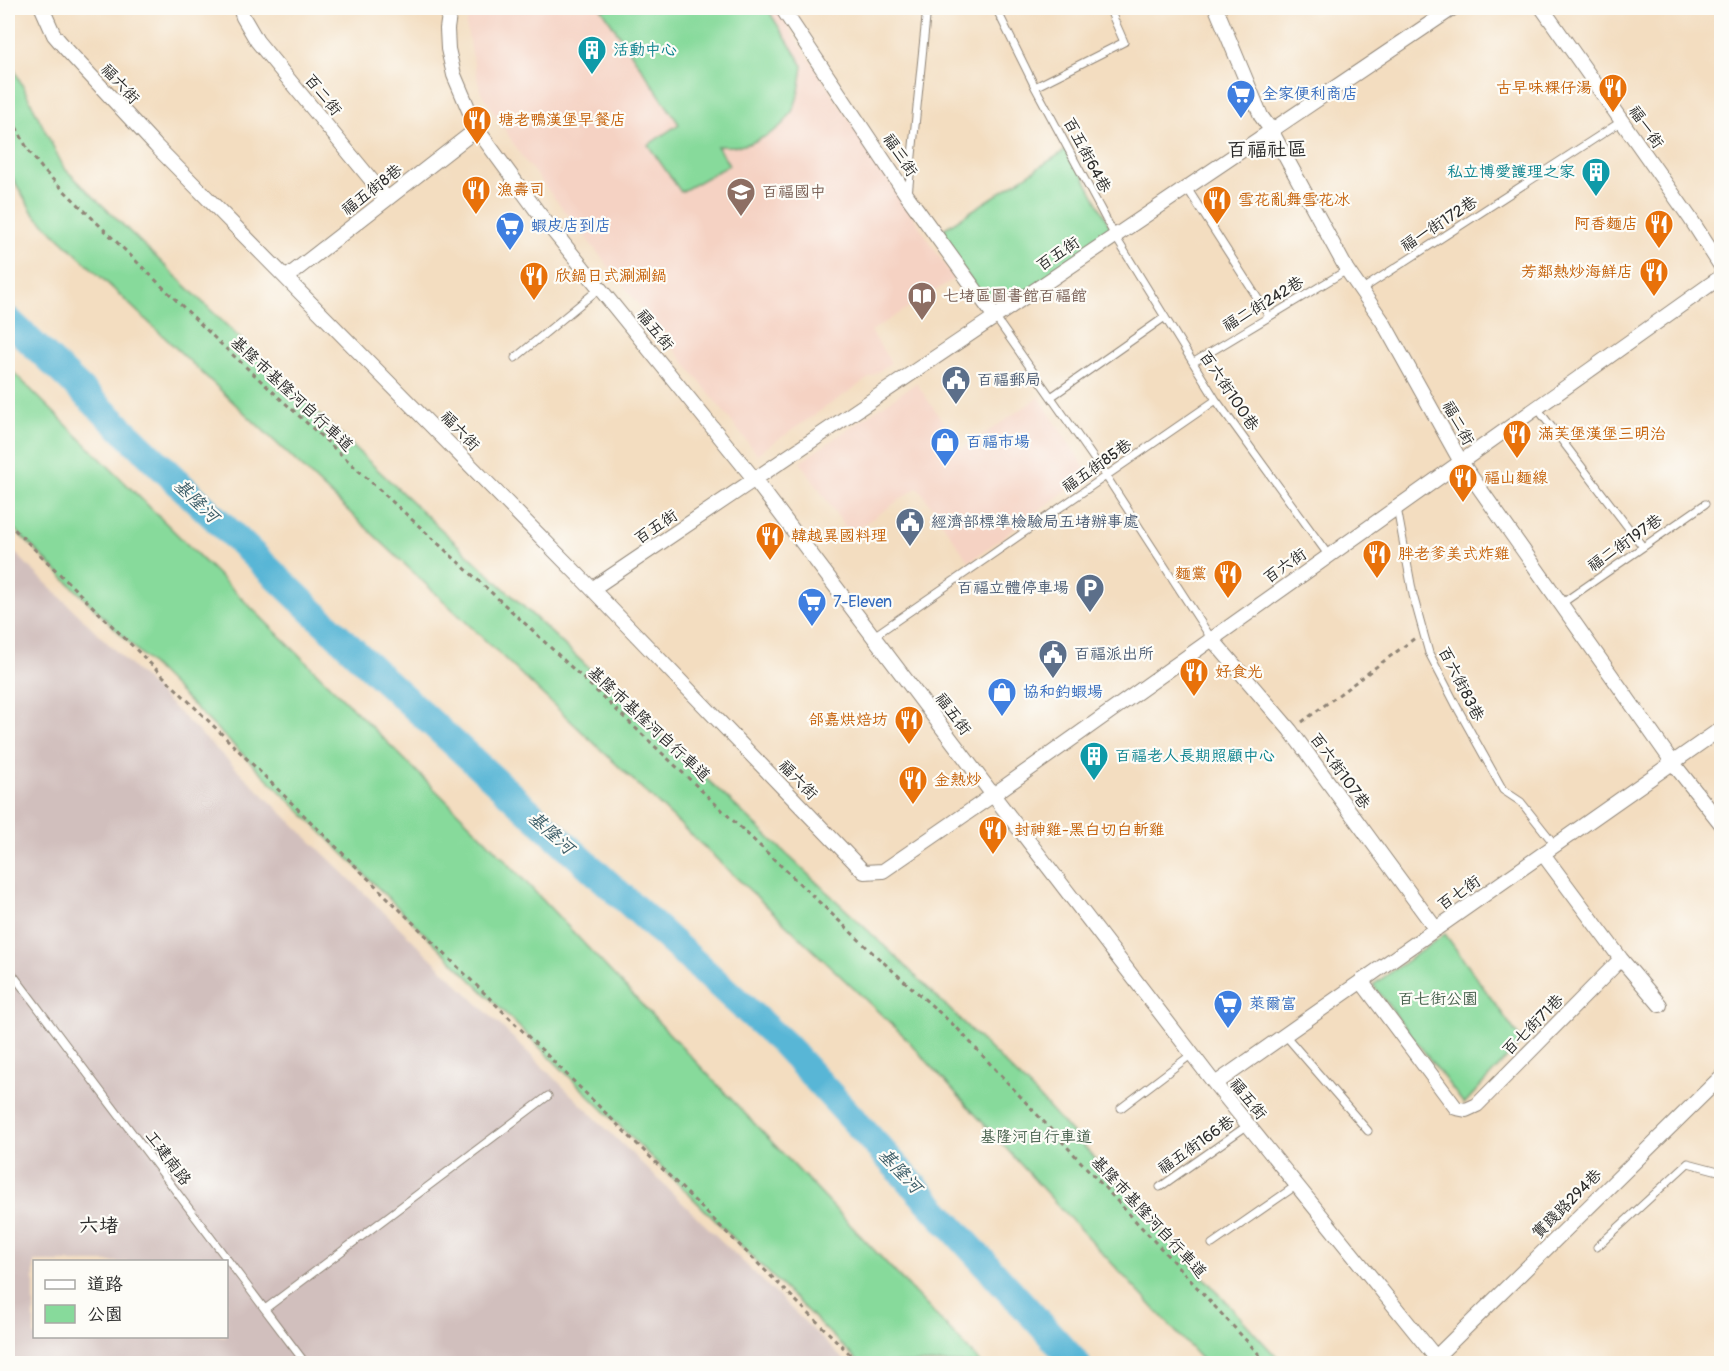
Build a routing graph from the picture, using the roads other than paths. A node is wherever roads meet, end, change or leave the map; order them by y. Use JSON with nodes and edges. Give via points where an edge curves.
{"nodes":[{"id":1,"x":42,"y":8,"type":"edge"},
{"id":2,"x":240,"y":8,"type":"edge"},
{"id":3,"x":450,"y":8,"type":"edge"},
{"id":4,"x":782,"y":8,"type":"edge"},
{"id":5,"x":927,"y":8,"type":"edge"},
{"id":6,"x":996,"y":8,"type":"edge"},
{"id":7,"x":1109,"y":8,"type":"edge"},
{"id":8,"x":1216,"y":8,"type":"edge"},
{"id":9,"x":1453,"y":8,"type":"edge"},
{"id":10,"x":1542,"y":8,"type":"edge"},
{"id":11,"x":1035,"y":87,"type":"junction"},
{"id":12,"x":1622,"y":121,"type":"junction"},
{"id":13,"x":477,"y":129,"type":"junction"},
{"id":14,"x":1271,"y":130,"type":"junction"},
{"id":15,"x":1187,"y":188,"type":"junction"},
{"id":16,"x":908,"y":197,"type":"junction"},
{"id":17,"x":387,"y":199,"type":"junction"},
{"id":18,"x":1115,"y":236,"type":"junction"},
{"id":19,"x":1722,"y":268,"type":"edge"},
{"id":20,"x":1347,"y":270,"type":"junction"},
{"id":21,"x":1722,"y":276,"type":"edge"},
{"id":22,"x":287,"y":277,"type":"junction"},
{"id":23,"x":600,"y":288,"type":"junction"},
{"id":24,"x":1361,"y":290,"type":"junction"},
{"id":25,"x":1269,"y":316,"type":"junction"},
{"id":26,"x":995,"y":317,"type":"junction"},
{"id":27,"x":1165,"y":317,"type":"junction"},
{"id":28,"x":515,"y":358,"type":"dead end"},
{"id":29,"x":1194,"y":362,"type":"junction"},
{"id":30,"x":1052,"y":397,"type":"junction"},
{"id":31,"x":1216,"y":400,"type":"junction"},
{"id":32,"x":1537,"y":408,"type":"junction"},
{"id":33,"x":1461,"y":462,"type":"junction"},
{"id":34,"x":1106,"y":476,"type":"junction"},
{"id":35,"x":755,"y":480,"type":"junction"},
{"id":36,"x":1705,"y":504,"type":"dead end"},
{"id":37,"x":1397,"y":508,"type":"junction"},
{"id":38,"x":1643,"y":547,"type":"junction"},
{"id":39,"x":1329,"y":556,"type":"junction"},
{"id":40,"x":592,"y":589,"type":"junction"},
{"id":41,"x":1561,"y":603,"type":"junction"},
{"id":42,"x":874,"y":636,"type":"junction"},
{"id":43,"x":1211,"y":638,"type":"junction"},
{"id":44,"x":1722,"y":728,"type":"edge"},
{"id":45,"x":1672,"y":763,"type":"junction"},
{"id":46,"x":993,"y":795,"type":"junction"},
{"id":47,"x":1722,"y":825,"type":"edge"},
{"id":48,"x":1555,"y":845,"type":"junction"},
{"id":49,"x":1543,"y":854,"type":"junction"},
{"id":50,"x":864,"y":872,"type":"joint"},
{"id":51,"x":1436,"y":929,"type":"junction"},
{"id":52,"x":1621,"y":959,"type":"junction"},
{"id":53,"x":8,"y":968,"type":"edge"},
{"id":54,"x":1361,"y":981,"type":"junction"},
{"id":55,"x":1660,"y":1005,"type":"dead end"},
{"id":56,"x":1285,"y":1035,"type":"junction"},
{"id":57,"x":1192,"y":1054,"type":"junction"},
{"id":58,"x":1722,"y":1076,"type":"edge"},
{"id":59,"x":1215,"y":1084,"type":"junction"},
{"id":60,"x":548,"y":1096,"type":"dead end"},
{"id":61,"x":1121,"y":1108,"type":"dead end"},
{"id":62,"x":1248,"y":1125,"type":"junction"},
{"id":63,"x":1368,"y":1131,"type":"dead end"},
{"id":64,"x":1722,"y":1172,"type":"edge"},
{"id":65,"x":1297,"y":1185,"type":"junction"},
{"id":66,"x":1160,"y":1187,"type":"dead end"},
{"id":67,"x":1212,"y":1244,"type":"dead end"},
{"id":68,"x":1597,"y":1247,"type":"dead end"},
{"id":69,"x":265,"y":1309,"type":"junction"},
{"id":70,"x":1439,"y":1360,"type":"edge"},
{"id":71,"x":306,"y":1364,"type":"edge"}],
"edges":[{"from":1,"to":22,"type":"street","name":"福六街","via":[[66,50]]},
{"from":2,"to":17,"type":"street","name":"百二街","via":[[257,41]]},
{"from":3,"to":13,"type":"street","name":"福五街","via":[[448,49],[454,75]]},
{"from":4,"to":16,"type":"street","name":"福三街"},
{"from":5,"to":16,"type":"lane"},
{"from":6,"to":11,"type":"lane","name":"百五街64巷"},
{"from":7,"to":11,"type":"lane","via":[[1124,42]]},
{"from":8,"to":14,"type":"street","name":"福二街","via":[[1261,116]]},
{"from":9,"to":14,"type":"street","name":"百五街"},
{"from":10,"to":12,"type":"street","name":"福一街"},
{"from":11,"to":18,"type":"lane","name":"百五街64巷"},
{"from":12,"to":19,"type":"street","name":"福一街"},
{"from":12,"to":24,"type":"lane","name":"福一街172巷"},
{"from":13,"to":17,"type":"street","name":"福五街8巷"},
{"from":13,"to":23,"type":"street","name":"福五街"},
{"from":14,"to":15,"type":"street","name":"百五街"},
{"from":14,"to":20,"type":"street","name":"福二街"},
{"from":15,"to":18,"type":"street","name":"百五街"},
{"from":15,"to":25,"type":"lane"},
{"from":16,"to":26,"type":"street","name":"福三街"},
{"from":17,"to":22,"type":"street","name":"福五街8巷"},
{"from":18,"to":26,"type":"street","name":"百五街"},
{"from":18,"to":27,"type":"lane","name":"百六街100巷"},
{"from":20,"to":24,"type":"street","name":"福二街"},
{"from":20,"to":25,"type":"lane","name":"福二街242巷"},
{"from":21,"to":32,"type":"street","name":"百六街"},
{"from":22,"to":40,"type":"street","name":"福六街"},
{"from":23,"to":28,"type":"lane"},
{"from":23,"to":35,"type":"street","name":"福五街"},
{"from":24,"to":33,"type":"street","name":"福二街"},
{"from":25,"to":29,"type":"lane","name":"福二街242巷"},
{"from":26,"to":30,"type":"lane"},
{"from":26,"to":35,"type":"street","name":"百五街"},
{"from":27,"to":29,"type":"lane","name":"百六街100巷"},
{"from":27,"to":30,"type":"lane"},
{"from":29,"to":31,"type":"lane","name":"百六街100巷"},
{"from":30,"to":34,"type":"lane"},
{"from":31,"to":34,"type":"lane","name":"福五街85巷"},
{"from":31,"to":39,"type":"lane","name":"百六街100巷"},
{"from":32,"to":33,"type":"street","name":"百六街"},
{"from":32,"to":38,"type":"lane"},
{"from":33,"to":37,"type":"street","name":"百六街"},
{"from":33,"to":41,"type":"street","name":"福二街"},
{"from":34,"to":42,"type":"lane","name":"福五街85巷"},
{"from":34,"to":43,"type":"lane"},
{"from":35,"to":40,"type":"street","name":"百五街"},
{"from":35,"to":42,"type":"street","name":"福五街"},
{"from":36,"to":38,"type":"lane","name":"福二街197巷"},
{"from":37,"to":39,"type":"street","name":"百六街"},
{"from":37,"to":48,"type":"lane","name":"百六街83巷","via":[[1413,595],[1434,662],[1503,790],[1521,802]]},
{"from":38,"to":41,"type":"lane","name":"福二街197巷"},
{"from":39,"to":43,"type":"street","name":"百六街"},
{"from":40,"to":50,"type":"street","name":"福六街"},
{"from":41,"to":45,"type":"street","name":"福二街"},
{"from":42,"to":46,"type":"street","name":"福五街"},
{"from":43,"to":46,"type":"street","name":"百六街"},
{"from":43,"to":51,"type":"street","name":"百六街107巷","via":[[1290,730]]},
{"from":44,"to":45,"type":"street","name":"百七街"},
{"from":45,"to":47,"type":"street","name":"福二街"},
{"from":45,"to":48,"type":"street","name":"百七街"},
{"from":46,"to":50,"type":"street","name":"百六街","via":[[884,871]]},
{"from":46,"to":57,"type":"street","name":"福五街"},
{"from":48,"to":49,"type":"street","name":"百七街"},
{"from":49,"to":51,"type":"street","name":"百七街"},
{"from":49,"to":52,"type":"street"},
{"from":51,"to":54,"type":"street","name":"百七街"},
{"from":52,"to":54,"type":"street","name":"百七街71巷","via":[[1477,1105],[1466,1110],[1456,1108]]},
{"from":52,"to":55,"type":"street"},
{"from":53,"to":69,"type":"lane","name":"工建南路"},
{"from":54,"to":56,"type":"street","name":"百七街"},
{"from":56,"to":59,"type":"street","name":"百七街"},
{"from":56,"to":63,"type":"lane"},
{"from":57,"to":59,"type":"street","name":"福五街"},
{"from":57,"to":61,"type":"lane"},
{"from":58,"to":70,"type":"street","name":"實踐路294巷"},
{"from":59,"to":62,"type":"street","name":"福五街"},
{"from":60,"to":69,"type":"lane"},
{"from":62,"to":65,"type":"street","name":"福五街"},
{"from":62,"to":66,"type":"lane","name":"福五街166巷"},
{"from":64,"to":68,"type":"lane","via":[[1688,1163]]},
{"from":65,"to":67,"type":"lane"},
{"from":65,"to":70,"type":"street","name":"福五街"},
{"from":69,"to":71,"type":"lane","name":"工建南路"}]}
